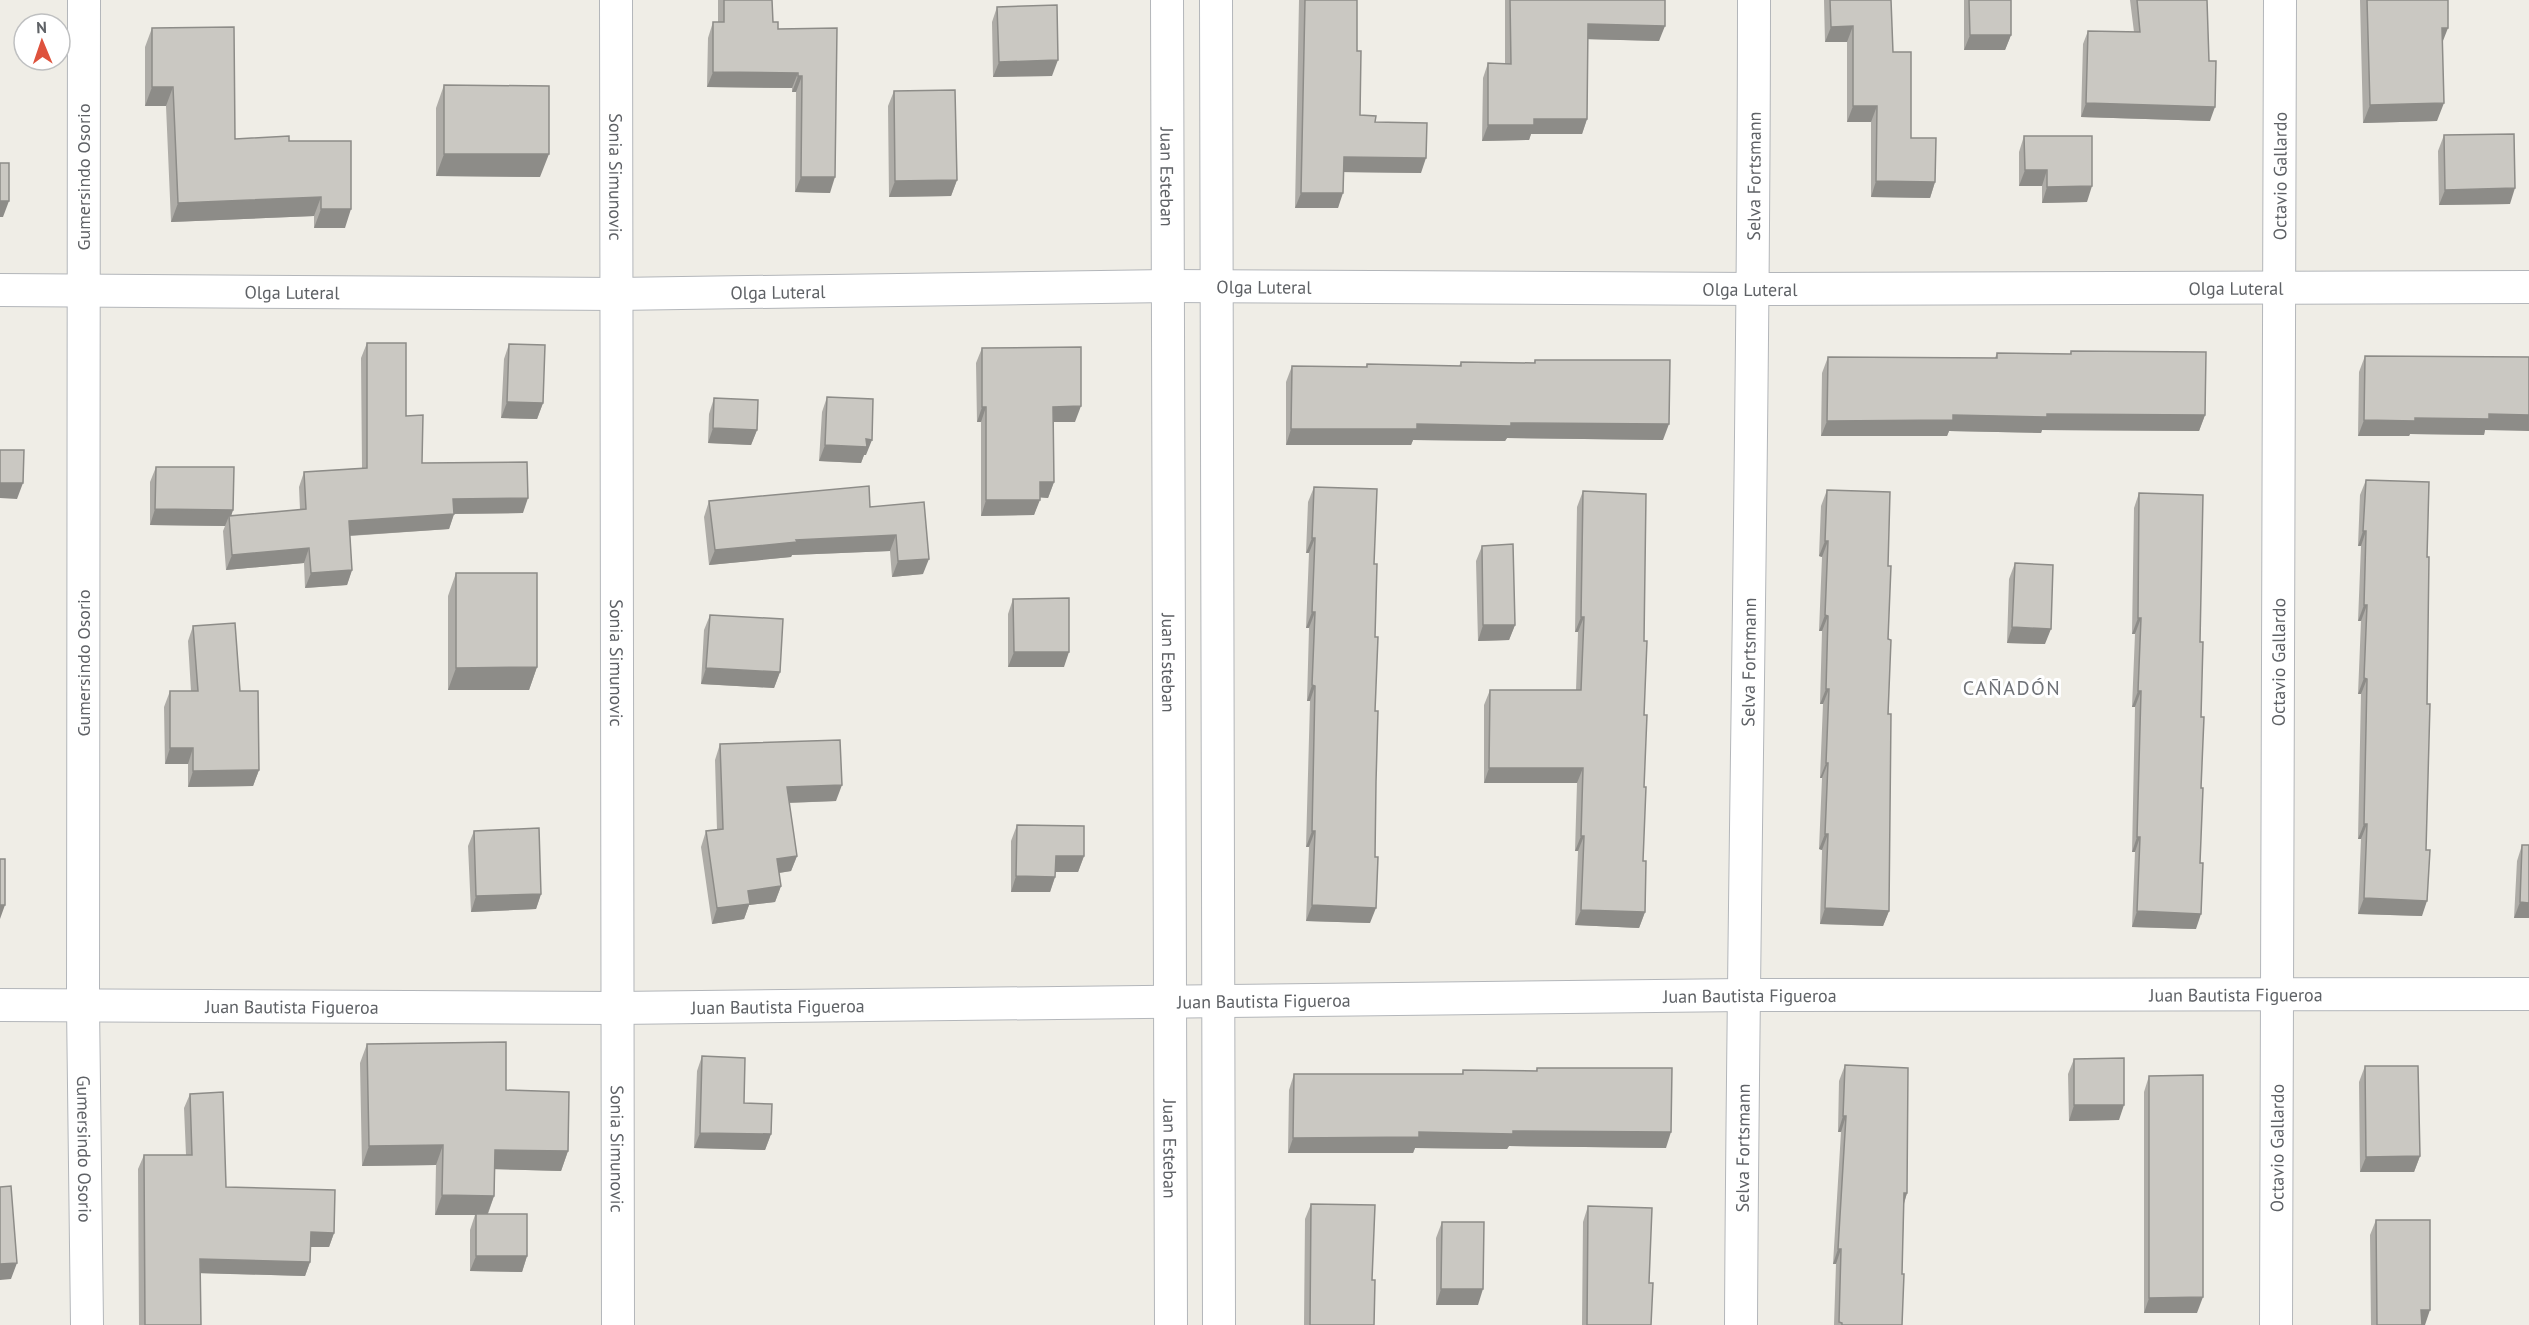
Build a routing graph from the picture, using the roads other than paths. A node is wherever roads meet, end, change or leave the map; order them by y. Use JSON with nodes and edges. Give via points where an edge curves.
{"nodes":[{"id":1,"x":84,"y":0,"type":"edge"},
{"id":2,"x":616,"y":0,"type":"edge"},
{"id":3,"x":1167,"y":0,"type":"edge"},
{"id":4,"x":1216,"y":0,"type":"edge"},
{"id":5,"x":1754,"y":0,"type":"edge"},
{"id":6,"x":2280,"y":0,"type":"edge"},
{"id":7,"x":1168,"y":286,"type":"junction"},
{"id":8,"x":1217,"y":286,"type":"junction"},
{"id":9,"x":2278,"y":287,"type":"junction"},
{"id":10,"x":2529,"y":287,"type":"edge"},
{"id":11,"x":0,"y":290,"type":"edge"},
{"id":12,"x":83,"y":290,"type":"junction"},
{"id":13,"x":1754,"y":290,"type":"junction"},
{"id":14,"x":616,"y":294,"type":"junction"},
{"id":15,"x":2277,"y":994,"type":"junction"},
{"id":16,"x":2529,"y":994,"type":"edge"},
{"id":17,"x":1743,"y":995,"type":"junction"},
{"id":18,"x":1170,"y":1001,"type":"junction"},
{"id":19,"x":1218,"y":1001,"type":"junction"},
{"id":20,"x":0,"y":1005,"type":"edge"},
{"id":21,"x":83,"y":1006,"type":"junction"},
{"id":22,"x":617,"y":1008,"type":"junction"},
{"id":23,"x":87,"y":1325,"type":"edge"},
{"id":24,"x":618,"y":1325,"type":"edge"},
{"id":25,"x":1171,"y":1325,"type":"edge"},
{"id":26,"x":1219,"y":1325,"type":"edge"},
{"id":27,"x":1741,"y":1325,"type":"edge"},
{"id":28,"x":2276,"y":1325,"type":"edge"}],
"edges":[{"from":1,"to":12,"type":"street","name":"Gumersindo Osorio"},
{"from":2,"to":14,"type":"street","name":"Sonia Simunovic"},
{"from":3,"to":7,"type":"street","name":"Juan Esteban"},
{"from":4,"to":8,"type":"street"},
{"from":5,"to":13,"type":"street","name":"Selva Fortsmann"},
{"from":6,"to":9,"type":"street","name":"Octavio Gallardo"},
{"from":7,"to":8,"type":"street","name":"Olga Luteral"},
{"from":7,"to":14,"type":"street","name":"Olga Luteral"},
{"from":7,"to":18,"type":"street","name":"Juan Esteban"},
{"from":8,"to":13,"type":"street","name":"Olga Luteral"},
{"from":8,"to":19,"type":"street"},
{"from":9,"to":10,"type":"street","name":"Olga Luteral"},
{"from":9,"to":13,"type":"street","name":"Olga Luteral"},
{"from":9,"to":15,"type":"street","name":"Octavio Gallardo"},
{"from":11,"to":12,"type":"street","name":"Olga Luteral"},
{"from":12,"to":14,"type":"street","name":"Olga Luteral"},
{"from":12,"to":21,"type":"street","name":"Gumersindo Osorio"},
{"from":13,"to":17,"type":"street","name":"Selva Fortsmann"},
{"from":14,"to":22,"type":"street","name":"Sonia Simunovic"},
{"from":15,"to":16,"type":"street","name":"Juan Bautista Figueroa"},
{"from":15,"to":17,"type":"street","name":"Juan Bautista Figueroa"},
{"from":15,"to":28,"type":"street","name":"Octavio Gallardo"},
{"from":17,"to":19,"type":"street","name":"Juan Bautista Figueroa"},
{"from":17,"to":27,"type":"street","name":"Selva Fortsmann"},
{"from":18,"to":19,"type":"street","name":"Juan Bautista Figueroa"},
{"from":18,"to":22,"type":"street","name":"Juan Bautista Figueroa"},
{"from":18,"to":25,"type":"street","name":"Juan Esteban"},
{"from":19,"to":26,"type":"street"},
{"from":20,"to":21,"type":"street","name":"Juan Bautista Figueroa"},
{"from":21,"to":22,"type":"street","name":"Juan Bautista Figueroa"},
{"from":21,"to":23,"type":"street","name":"Gumersindo Osorio"},
{"from":22,"to":24,"type":"street","name":"Sonia Simunovic"}]}
